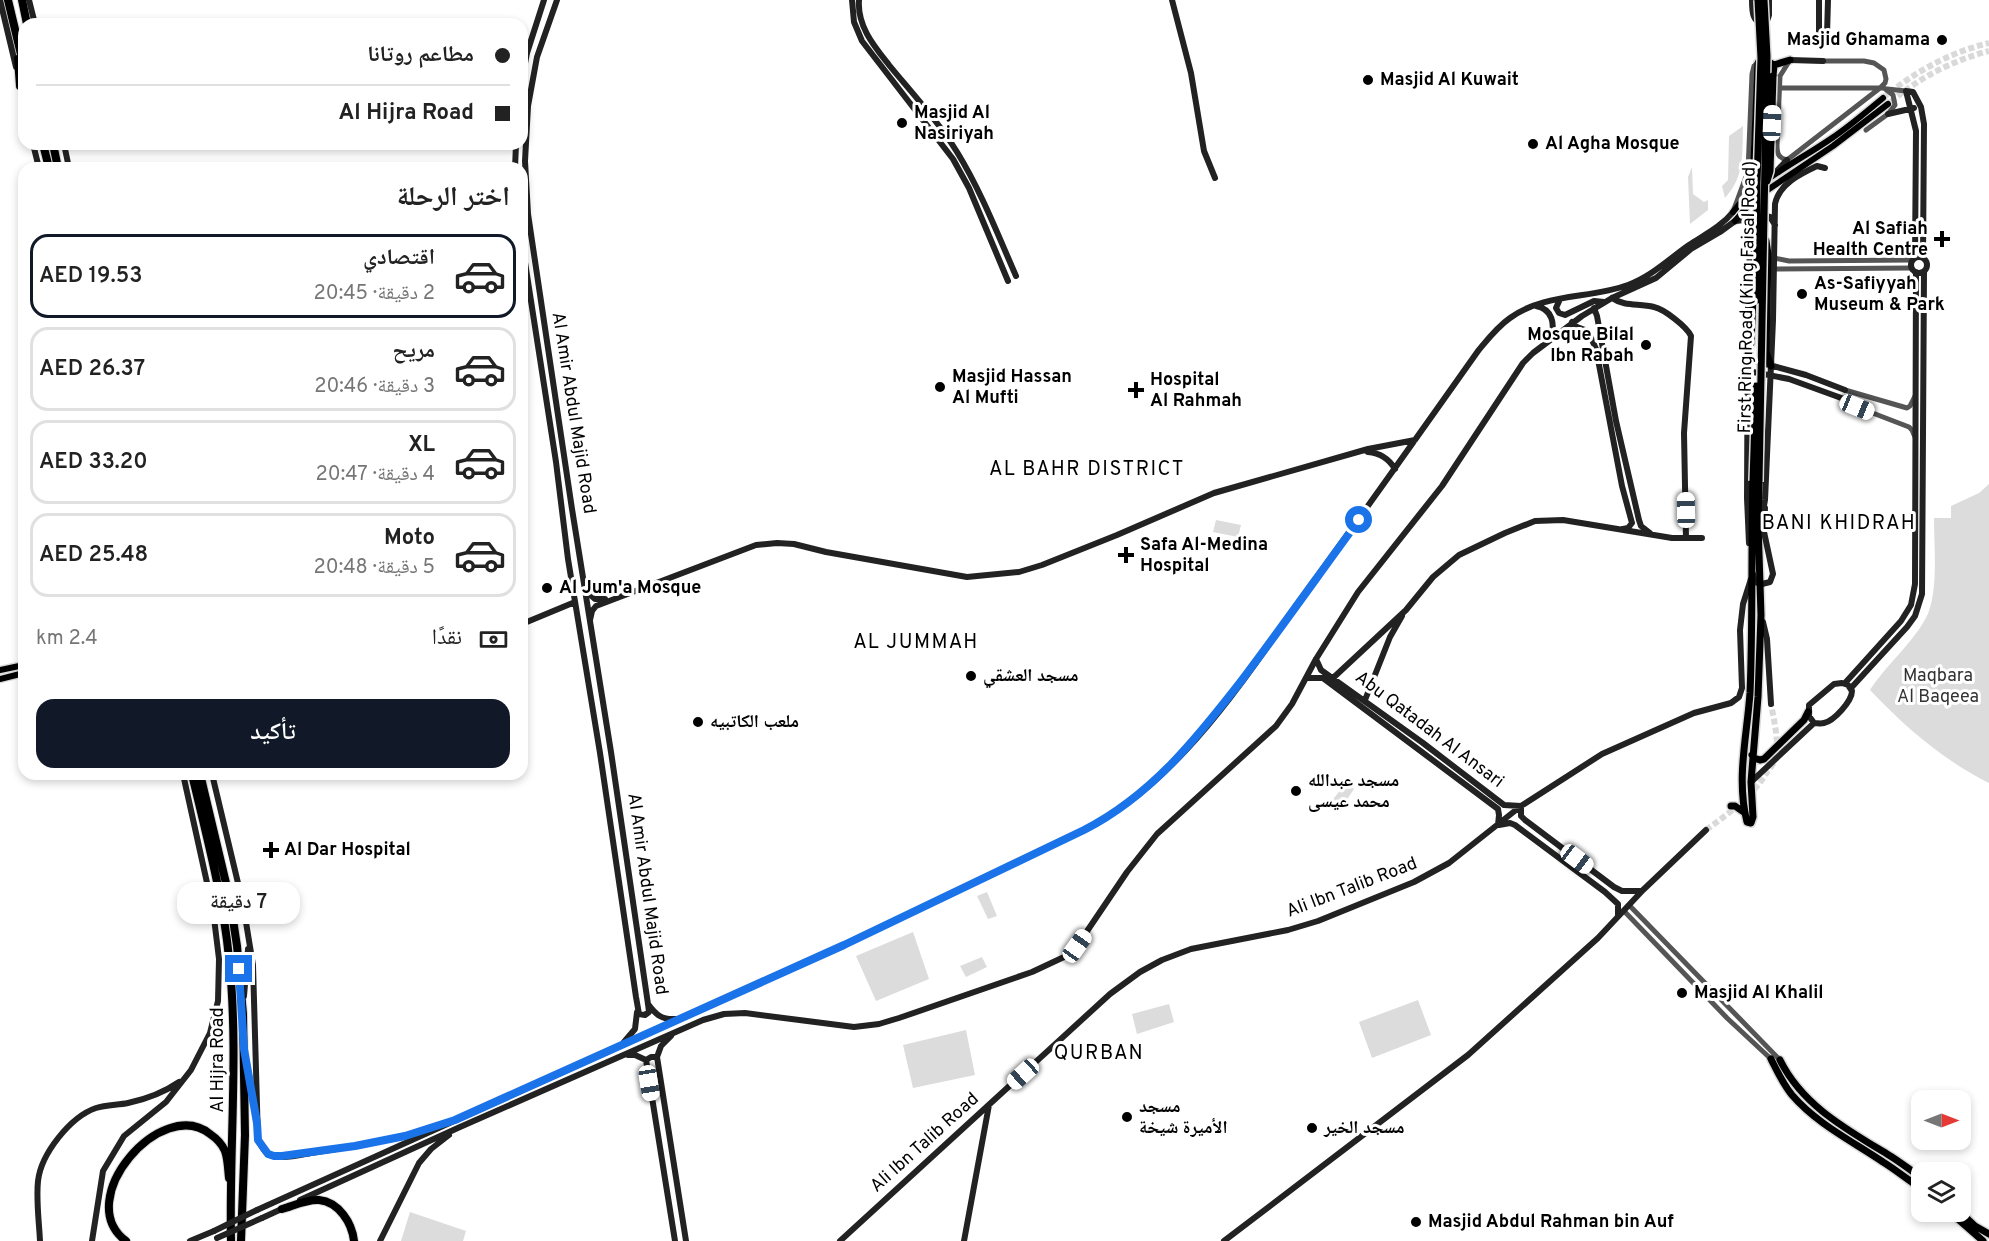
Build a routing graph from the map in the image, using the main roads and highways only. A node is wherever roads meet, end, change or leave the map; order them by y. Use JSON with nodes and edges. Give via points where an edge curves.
{"nodes":[{"id":1,"x":0,"y":0,"type":"edge"},
{"id":2,"x":8,"y":0,"type":"edge"},
{"id":3,"x":544,"y":0,"type":"edge"},
{"id":4,"x":557,"y":0,"type":"edge"},
{"id":5,"x":852,"y":0,"type":"edge"},
{"id":6,"x":859,"y":0,"type":"edge"},
{"id":7,"x":1172,"y":0,"type":"edge"},
{"id":8,"x":1752,"y":0,"type":"edge"},
{"id":9,"x":1758,"y":0,"type":"edge"},
{"id":10,"x":1764,"y":0,"type":"edge"},
{"id":11,"x":1769,"y":0,"type":"edge"},
{"id":12,"x":1819,"y":0,"type":"edge"},
{"id":13,"x":1828,"y":0,"type":"edge"},
{"id":14,"x":25,"y":1,"type":"edge"},
{"id":15,"x":27,"y":18,"type":"edge"},
{"id":16,"x":32,"y":18,"type":"edge"},
{"id":17,"x":15,"y":30,"type":"junction"},
{"id":18,"x":18,"y":42,"type":"edge"},
{"id":19,"x":528,"y":47,"type":"edge"},
{"id":20,"x":1790,"y":60,"type":"joint"},
{"id":21,"x":1823,"y":61,"type":"road end"},
{"id":22,"x":18,"y":64,"type":"edge"},
{"id":23,"x":1774,"y":65,"type":"junction"},
{"id":24,"x":18,"y":77,"type":"edge"},
{"id":25,"x":528,"y":106,"type":"edge"},
{"id":26,"x":1921,"y":107,"type":"junction"},
{"id":27,"x":1911,"y":109,"type":"junction"},
{"id":28,"x":1888,"y":114,"type":"road end"},
{"id":29,"x":1787,"y":160,"type":"road end"},
{"id":30,"x":1825,"y":168,"type":"dead end"},
{"id":31,"x":1800,"y":174,"type":"junction"},
{"id":32,"x":1788,"y":176,"type":"junction"},
{"id":33,"x":1771,"y":177,"type":"junction"},
{"id":34,"x":1215,"y":178,"type":"dead end"},
{"id":35,"x":1761,"y":184,"type":"junction"},
{"id":36,"x":1782,"y":188,"type":"junction"},
{"id":37,"x":528,"y":214,"type":"edge"},
{"id":38,"x":1735,"y":221,"type":"junction"},
{"id":39,"x":1751,"y":227,"type":"junction"},
{"id":40,"x":1775,"y":228,"type":"junction"},
{"id":41,"x":1764,"y":229,"type":"junction"},
{"id":42,"x":1758,"y":237,"type":"junction"},
{"id":43,"x":1917,"y":258,"type":"junction"},
{"id":44,"x":1917,"y":271,"type":"junction"},
{"id":45,"x":1016,"y":276,"type":"dead end"},
{"id":46,"x":1008,"y":280,"type":"dead end"},
{"id":47,"x":528,"y":281,"type":"edge"},
{"id":48,"x":1612,"y":298,"type":"junction"},
{"id":49,"x":1560,"y":299,"type":"junction"},
{"id":50,"x":1605,"y":302,"type":"junction"},
{"id":51,"x":1534,"y":306,"type":"junction"},
{"id":52,"x":1594,"y":308,"type":"junction"},
{"id":53,"x":1572,"y":322,"type":"junction"},
{"id":54,"x":1548,"y":341,"type":"junction"},
{"id":55,"x":1599,"y":348,"type":"junction"},
{"id":56,"x":1747,"y":359,"type":"junction"},
{"id":57,"x":1771,"y":366,"type":"junction"},
{"id":58,"x":1748,"y":371,"type":"junction"},
{"id":59,"x":1770,"y":375,"type":"junction"},
{"id":60,"x":1845,"y":390,"type":"road end"},
{"id":61,"x":1748,"y":392,"type":"junction"},
{"id":62,"x":1769,"y":393,"type":"junction"},
{"id":63,"x":555,"y":395,"type":"junction"},
{"id":64,"x":546,"y":396,"type":"junction"},
{"id":65,"x":1845,"y":399,"type":"road end"},
{"id":66,"x":1415,"y":440,"type":"junction"},
{"id":67,"x":1358,"y":452,"type":"junction"},
{"id":68,"x":1395,"y":469,"type":"junction"},
{"id":69,"x":1756,"y":481,"type":"junction"},
{"id":70,"x":1765,"y":508,"type":"junction"},
{"id":71,"x":1636,"y":522,"type":"junction"},
{"id":72,"x":1758,"y":523,"type":"junction"},
{"id":73,"x":1619,"y":530,"type":"junction"},
{"id":74,"x":1656,"y":536,"type":"junction"},
{"id":75,"x":1686,"y":538,"type":"junction"},
{"id":76,"x":1702,"y":538,"type":"dead end"},
{"id":77,"x":1751,"y":563,"type":"junction"},
{"id":78,"x":1752,"y":577,"type":"junction"},
{"id":79,"x":1760,"y":584,"type":"junction"},
{"id":80,"x":584,"y":589,"type":"junction"},
{"id":81,"x":615,"y":598,"type":"junction"},
{"id":82,"x":575,"y":602,"type":"junction"},
{"id":83,"x":1406,"y":610,"type":"junction"},
{"id":84,"x":1761,"y":615,"type":"junction"},
{"id":85,"x":528,"y":622,"type":"edge"},
{"id":86,"x":590,"y":623,"type":"junction"},
{"id":87,"x":1316,"y":659,"type":"junction"},
{"id":88,"x":18,"y":666,"type":"edge"},
{"id":89,"x":0,"y":670,"type":"edge"},
{"id":90,"x":18,"y":674,"type":"edge"},
{"id":91,"x":1306,"y":678,"type":"junction"},
{"id":92,"x":1333,"y":678,"type":"junction"},
{"id":93,"x":0,"y":679,"type":"edge"},
{"id":94,"x":1845,"y":683,"type":"junction"},
{"id":95,"x":1851,"y":688,"type":"junction"},
{"id":96,"x":1365,"y":700,"type":"junction"},
{"id":97,"x":1771,"y":704,"type":"tunnel mouth"},
{"id":98,"x":1808,"y":712,"type":"junction"},
{"id":99,"x":1814,"y":723,"type":"junction"},
{"id":100,"x":612,"y":752,"type":"junction"},
{"id":101,"x":600,"y":753,"type":"junction"},
{"id":102,"x":1752,"y":755,"type":"junction"},
{"id":103,"x":184,"y":780,"type":"edge"},
{"id":104,"x":193,"y":780,"type":"edge"},
{"id":105,"x":201,"y":780,"type":"edge"},
{"id":106,"x":213,"y":780,"type":"edge"},
{"id":107,"x":1751,"y":782,"type":"junction"},
{"id":108,"x":1113,"y":804,"type":"dead end"},
{"id":109,"x":1521,"y":806,"type":"junction"},
{"id":110,"x":1731,"y":806,"type":"dead end"},
{"id":111,"x":1120,"y":809,"type":"junction"},
{"id":112,"x":1745,"y":813,"type":"junction"},
{"id":113,"x":1498,"y":826,"type":"junction"},
{"id":114,"x":1706,"y":830,"type":"tunnel mouth"},
{"id":115,"x":1642,"y":891,"type":"junction"},
{"id":116,"x":1624,"y":910,"type":"junction"},
{"id":117,"x":872,"y":923,"type":"dead end"},
{"id":118,"x":875,"y":930,"type":"junction"},
{"id":119,"x":248,"y":936,"type":"junction"},
{"id":120,"x":648,"y":1004,"type":"junction"},
{"id":121,"x":638,"y":1005,"type":"junction"},
{"id":122,"x":243,"y":1014,"type":"junction"},
{"id":123,"x":680,"y":1019,"type":"junction"},
{"id":124,"x":675,"y":1032,"type":"junction"},
{"id":125,"x":620,"y":1046,"type":"junction"},
{"id":126,"x":244,"y":1049,"type":"junction"},
{"id":127,"x":624,"y":1055,"type":"junction"},
{"id":128,"x":657,"y":1057,"type":"junction"},
{"id":129,"x":1771,"y":1059,"type":"road end"},
{"id":130,"x":646,"y":1060,"type":"junction"},
{"id":131,"x":1780,"y":1060,"type":"road end"},
{"id":132,"x":182,"y":1081,"type":"junction"},
{"id":133,"x":145,"y":1099,"type":"junction"},
{"id":134,"x":990,"y":1104,"type":"junction"},
{"id":135,"x":153,"y":1112,"type":"junction"},
{"id":136,"x":455,"y":1120,"type":"junction"},
{"id":137,"x":257,"y":1123,"type":"junction"},
{"id":138,"x":460,"y":1127,"type":"junction"},
{"id":139,"x":1911,"y":1170,"type":"edge"},
{"id":140,"x":1911,"y":1181,"type":"edge"},
{"id":141,"x":232,"y":1198,"type":"junction"},
{"id":142,"x":282,"y":1209,"type":"junction"},
{"id":143,"x":1961,"y":1222,"type":"edge"},
{"id":144,"x":1971,"y":1222,"type":"edge"},
{"id":145,"x":1989,"y":1234,"type":"edge"},
{"id":146,"x":40,"y":1241,"type":"edge"},
{"id":147,"x":92,"y":1241,"type":"edge"},
{"id":148,"x":126,"y":1241,"type":"edge"},
{"id":149,"x":190,"y":1241,"type":"edge"},
{"id":150,"x":210,"y":1241,"type":"edge"},
{"id":151,"x":231,"y":1241,"type":"edge"},
{"id":152,"x":241,"y":1241,"type":"edge"},
{"id":153,"x":354,"y":1241,"type":"edge"},
{"id":154,"x":380,"y":1241,"type":"edge"},
{"id":155,"x":675,"y":1241,"type":"edge"},
{"id":156,"x":686,"y":1241,"type":"edge"},
{"id":157,"x":840,"y":1241,"type":"edge"},
{"id":158,"x":964,"y":1241,"type":"edge"},
{"id":159,"x":1224,"y":1241,"type":"edge"},
{"id":160,"x":1983,"y":1241,"type":"edge"}],
"edges":[{"from":1,"to":24,"type":"main road"},
{"from":2,"to":17,"type":"highway"},
{"from":3,"to":19,"type":"main road"},
{"from":4,"to":25,"type":"main road","name":"Al Amir Abdul Majid Road","via":[[537,57]]},
{"from":5,"to":46,"type":"main road","via":[[854,22],[862,40],[953,159]]},
{"from":6,"to":45,"type":"main road","via":[[865,31],[956,149],[971,175]]},
{"from":7,"to":34,"type":"main road","via":[[1191,73],[1204,151]]},
{"from":8,"to":11,"type":"main road","via":[[1754,18],[1762,23],[1769,15]]},
{"from":9,"to":35,"type":"highway","name":"First Ring Road (King Faisal Road)","bridge":true},
{"from":10,"to":35,"type":"highway","name":"First Ring Road (King Faisal Road)","bridge":true,"via":[[1767,56]]},
{"from":12,"to":13,"type":"main road","via":[[1822,37],[1827,35]]},
{"from":14,"to":15,"type":"highway"},
{"from":14,"to":16,"type":"main road"},
{"from":17,"to":18,"type":"highway"},
{"from":17,"to":22,"type":"highway"},
{"from":20,"to":21,"type":"main road"},
{"from":20,"to":23,"type":"highway"},
{"from":23,"to":35,"type":"highway","bridge":true,"via":[[1770,171]]},
{"from":23,"to":35,"type":"highway","bridge":true,"via":[[1767,61],[1758,63],[1757,72],[1754,172]]},
{"from":26,"to":27,"type":"main road"},
{"from":26,"to":27,"type":"main road","via":[[1910,92]]},
{"from":26,"to":43,"type":"main road","via":[[1924,123]]},
{"from":27,"to":28,"type":"main road"},
{"from":27,"to":43,"type":"main road","via":[[1916,131]]},
{"from":29,"to":33,"type":"main road"},
{"from":30,"to":31,"type":"main road","via":[[1817,166]]},
{"from":31,"to":32,"type":"main road"},
{"from":31,"to":36,"type":"main road"},
{"from":32,"to":33,"type":"main road","via":[[1886,101]]},
{"from":32,"to":36,"type":"main road"},
{"from":32,"to":38,"type":"main road","via":[[1754,199]]},
{"from":33,"to":49,"type":"main road","via":[[1713,230],[1645,277],[1613,289]]},
{"from":35,"to":41,"type":"highway","name":"First Ring Road (King Faisal Road)","bridge":true},
{"from":35,"to":42,"type":"highway","name":"First Ring Road (King Faisal Road)","bridge":true},
{"from":36,"to":40,"type":"main road","via":[[1775,204]]},
{"from":37,"to":63,"type":"main road","name":"Al Amir Abdul Majid Road"},
{"from":38,"to":39,"type":"main road","via":[[1745,220]]},
{"from":38,"to":48,"type":"main road","via":[[1648,283]]},
{"from":39,"to":40,"type":"main road","via":[[1754,216],[1762,213],[1770,217]]},
{"from":39,"to":56,"type":"main road"},
{"from":40,"to":57,"type":"main road"},
{"from":41,"to":57,"type":"highway","bridge":true,"via":[[1768,254],[1766,352]]},
{"from":41,"to":69,"type":"highway","name":"First Ring Road (King Faisal Road)","bridge":true},
{"from":42,"to":56,"type":"highway","bridge":true},
{"from":42,"to":69,"type":"highway","name":"First Ring Road (King Faisal Road)","bridge":true},
{"from":43,"to":44,"type":"main road"},
{"from":43,"to":44,"type":"main road","via":[[1928,265]]},
{"from":44,"to":94,"type":"main road","via":[[1915,584],[1911,606],[1901,621]]},
{"from":44,"to":95,"type":"main road","via":[[1924,455],[1923,582],[1919,604],[1907,627]]},
{"from":47,"to":64,"type":"main road","name":"Al Amir Abdul Majid Road"},
{"from":48,"to":50,"type":"main road"},
{"from":48,"to":75,"type":"main road","via":[[1657,308],[1689,330],[1691,336],[1684,433]]},
{"from":49,"to":50,"type":"main road","via":[[1556,308],[1565,315],[1594,301]]},
{"from":49,"to":51,"type":"main road"},
{"from":50,"to":52,"type":"main road"},
{"from":51,"to":54,"type":"main road","via":[[1546,310],[1552,319],[1553,331]]},
{"from":51,"to":66,"type":"main road","via":[[1507,319],[1488,339]]},
{"from":52,"to":53,"type":"main road"},
{"from":52,"to":55,"type":"main road"},
{"from":53,"to":54,"type":"main road"},
{"from":53,"to":55,"type":"main road","via":[[1588,331]]},
{"from":54,"to":87,"type":"main road","via":[[1523,363],[1460,463],[1358,592]]},
{"from":55,"to":71,"type":"main road","via":[[1622,486]]},
{"from":56,"to":57,"type":"main road"},
{"from":56,"to":58,"type":"main road"},
{"from":57,"to":59,"type":"main road"},
{"from":57,"to":60,"type":"main road"},
{"from":58,"to":59,"type":"main road"},
{"from":58,"to":61,"type":"main road"},
{"from":59,"to":62,"type":"main road"},
{"from":59,"to":65,"type":"main road"},
{"from":61,"to":62,"type":"main road","via":[[1758,382]]},
{"from":61,"to":77,"type":"main road"},
{"from":62,"to":70,"type":"main road"},
{"from":63,"to":64,"type":"main road"},
{"from":63,"to":80,"type":"main road","name":"Al Amir Abdul Majid Road"},
{"from":64,"to":82,"type":"main road","name":"Al Amir Abdul Majid Road"},
{"from":66,"to":67,"type":"main road"},
{"from":66,"to":68,"type":"main road"},
{"from":67,"to":68,"type":"main road","via":[[1375,452]]},
{"from":67,"to":81,"type":"main road","via":[[1214,493],[1019,572],[967,577],[803,545],[768,543]]},
{"from":68,"to":111,"type":"main road","via":[[1209,721],[1159,778]]},
{"from":69,"to":72,"type":"highway","name":"First Ring Road (King Faisal Road)"},
{"from":69,"to":77,"type":"highway"},
{"from":70,"to":72,"type":"main road"},
{"from":70,"to":79,"type":"main road","via":[[1764,532],[1773,574],[1770,582]]},
{"from":71,"to":73,"type":"main road"},
{"from":71,"to":74,"type":"main road"},
{"from":72,"to":79,"type":"highway","name":"First Ring Road (King Faisal Road)"},
{"from":73,"to":74,"type":"main road"},
{"from":73,"to":83,"type":"main road","via":[[1563,520],[1536,521],[1459,555],[1433,577]]},
{"from":74,"to":75,"type":"main road"},
{"from":75,"to":76,"type":"main road"},
{"from":77,"to":78,"type":"highway"},
{"from":78,"to":79,"type":"main road"},
{"from":78,"to":109,"type":"main road","name":"Ali Ibn Talib Road","via":[[1740,630],[1739,697],[1602,754]]},
{"from":78,"to":112,"type":"highway","via":[[1749,694],[1742,766]]},
{"from":79,"to":84,"type":"highway","name":"First Ring Road (King Faisal Road)"},
{"from":80,"to":81,"type":"main road","via":[[595,599]]},
{"from":80,"to":86,"type":"main road","name":"Al Amir Abdul Majid Road"},
{"from":81,"to":86,"type":"main road","via":[[596,606]]},
{"from":82,"to":85,"type":"main road"},
{"from":82,"to":101,"type":"main road","name":"Al Amir Abdul Majid Road"},
{"from":83,"to":92,"type":"main road"},
{"from":83,"to":96,"type":"main road","via":[[1390,637]]},
{"from":84,"to":97,"type":"main road","via":[[1767,639]]},
{"from":84,"to":102,"type":"highway","name":"First Ring Road (King Faisal Road)"},
{"from":86,"to":100,"type":"main road","name":"Al Amir Abdul Majid Road"},
{"from":87,"to":91,"type":"main road"},
{"from":87,"to":92,"type":"main road","name":"Abu Qatadah Al Ansari","via":[[1318,666]]},
{"from":88,"to":89,"type":"main road"},
{"from":90,"to":93,"type":"main road"},
{"from":91,"to":113,"type":"main road","name":"Abu Qatadah Al Ansari","via":[[1323,678],[1498,809]]},
{"from":91,"to":124,"type":"main road","via":[[1276,726],[1157,834],[1077,946],[1065,957],[879,1024],[854,1027],[745,1013],[724,1014]]},
{"from":92,"to":96,"type":"main road","name":"Abu Qatadah Al Ansari"},
{"from":94,"to":95,"type":"main road"},
{"from":94,"to":98,"type":"main road","via":[[1825,690],[1809,705]]},
{"from":95,"to":99,"type":"main road","via":[[1852,698],[1843,708],[1828,722]]},
{"from":96,"to":109,"type":"main road","name":"Abu Qatadah Al Ansari","via":[[1504,805]]},
{"from":98,"to":99,"type":"main road"},
{"from":98,"to":102,"type":"highway","via":[[1764,759]]},
{"from":99,"to":107,"type":"main road"},
{"from":100,"to":101,"type":"main road"},
{"from":100,"to":120,"type":"main road","name":"Al Amir Abdul Majid Road"},
{"from":101,"to":121,"type":"main road","name":"Al Amir Abdul Majid Road"},
{"from":102,"to":107,"type":"highway","name":"First Ring Road (King Faisal Road)"},
{"from":103,"to":132,"type":"main road","via":[[213,910],[219,959],[218,1001],[210,1033]]},
{"from":104,"to":141,"type":"highway","name":"Al Hijra Road","via":[[222,906],[229,956],[234,1015]]},
{"from":105,"to":122,"type":"highway","name":"Al Hijra Road","via":[[230,900]]},
{"from":106,"to":119,"type":"main road"},
{"from":107,"to":112,"type":"highway","name":"First Ring Road (King Faisal Road)","via":[[1751,823]]},
{"from":108,"to":111,"type":"main road"},
{"from":109,"to":113,"type":"main road","name":"Ali Ibn Talib Road"},
{"from":109,"to":115,"type":"main road","via":[[1525,820],[1614,887]]},
{"from":110,"to":112,"type":"highway"},
{"from":111,"to":118,"type":"main road"},
{"from":113,"to":116,"type":"main road","via":[[1515,825]]},
{"from":113,"to":134,"type":"main road","name":"Ali Ibn Talib Road","via":[[1449,863],[1374,899],[1288,930],[1191,949],[1140,972],[1110,994]]},
{"from":114,"to":115,"type":"main road"},
{"from":115,"to":116,"type":"main road"},
{"from":116,"to":159,"type":"main road","via":[[1468,1055]]},
{"from":117,"to":118,"type":"main road"},
{"from":118,"to":123,"type":"main road"},
{"from":119,"to":122,"type":"main road"},
{"from":119,"to":137,"type":"main road","via":[[253,965]]},
{"from":120,"to":121,"type":"main road","name":"Al Amir Abdul Majid Road","via":[[649,1012],[645,1015],[639,1014]]},
{"from":120,"to":123,"type":"main road","via":[[663,1018]]},
{"from":121,"to":125,"type":"main road","via":[[635,1029]]},
{"from":122,"to":126,"type":"highway","name":"Al Hijra Road"},
{"from":123,"to":125,"type":"main road"},
{"from":124,"to":127,"type":"main road"},
{"from":124,"to":128,"type":"main road","via":[[661,1046]]},
{"from":125,"to":136,"type":"main road"},
{"from":126,"to":137,"type":"main road"},
{"from":126,"to":152,"type":"highway","name":"Al Hijra Road"},
{"from":127,"to":130,"type":"main road"},
{"from":127,"to":138,"type":"main road"},
{"from":128,"to":130,"type":"main road"},
{"from":128,"to":156,"type":"main road"},
{"from":129,"to":140,"type":"highway","via":[[1793,1096],[1811,1113]]},
{"from":130,"to":155,"type":"main road"},
{"from":131,"to":139,"type":"highway","via":[[1796,1086],[1830,1119]]},
{"from":132,"to":133,"type":"main road"},
{"from":132,"to":135,"type":"main road"},
{"from":133,"to":135,"type":"main road","via":[[155,1102]]},
{"from":133,"to":146,"type":"main road","via":[[96,1108],[80,1116],[50,1149],[38,1180]]},
{"from":134,"to":157,"type":"main road","name":"Ali Ibn Talib Road"},
{"from":134,"to":158,"type":"main road"},
{"from":135,"to":147,"type":"main road","via":[[124,1136],[103,1171]]},
{"from":136,"to":137,"type":"main road","via":[[405,1136],[282,1156],[263,1149]]},
{"from":136,"to":149,"type":"main road","bridge":true},
{"from":138,"to":142,"type":"main road"},
{"from":138,"to":154,"type":"main road","via":[[419,1163]]},
{"from":141,"to":148,"type":"highway","via":[[225,1151],[217,1139],[198,1128],[169,1128],[155,1134],[131,1156],[109,1196],[111,1220],[116,1233]]},
{"from":141,"to":151,"type":"highway","name":"Al Hijra Road"},
{"from":142,"to":150,"type":"main road","bridge":true},
{"from":142,"to":153,"type":"highway","via":[[320,1200],[330,1204],[348,1221]]},
{"from":143,"to":160,"type":"highway"},
{"from":144,"to":145,"type":"highway"}]}
